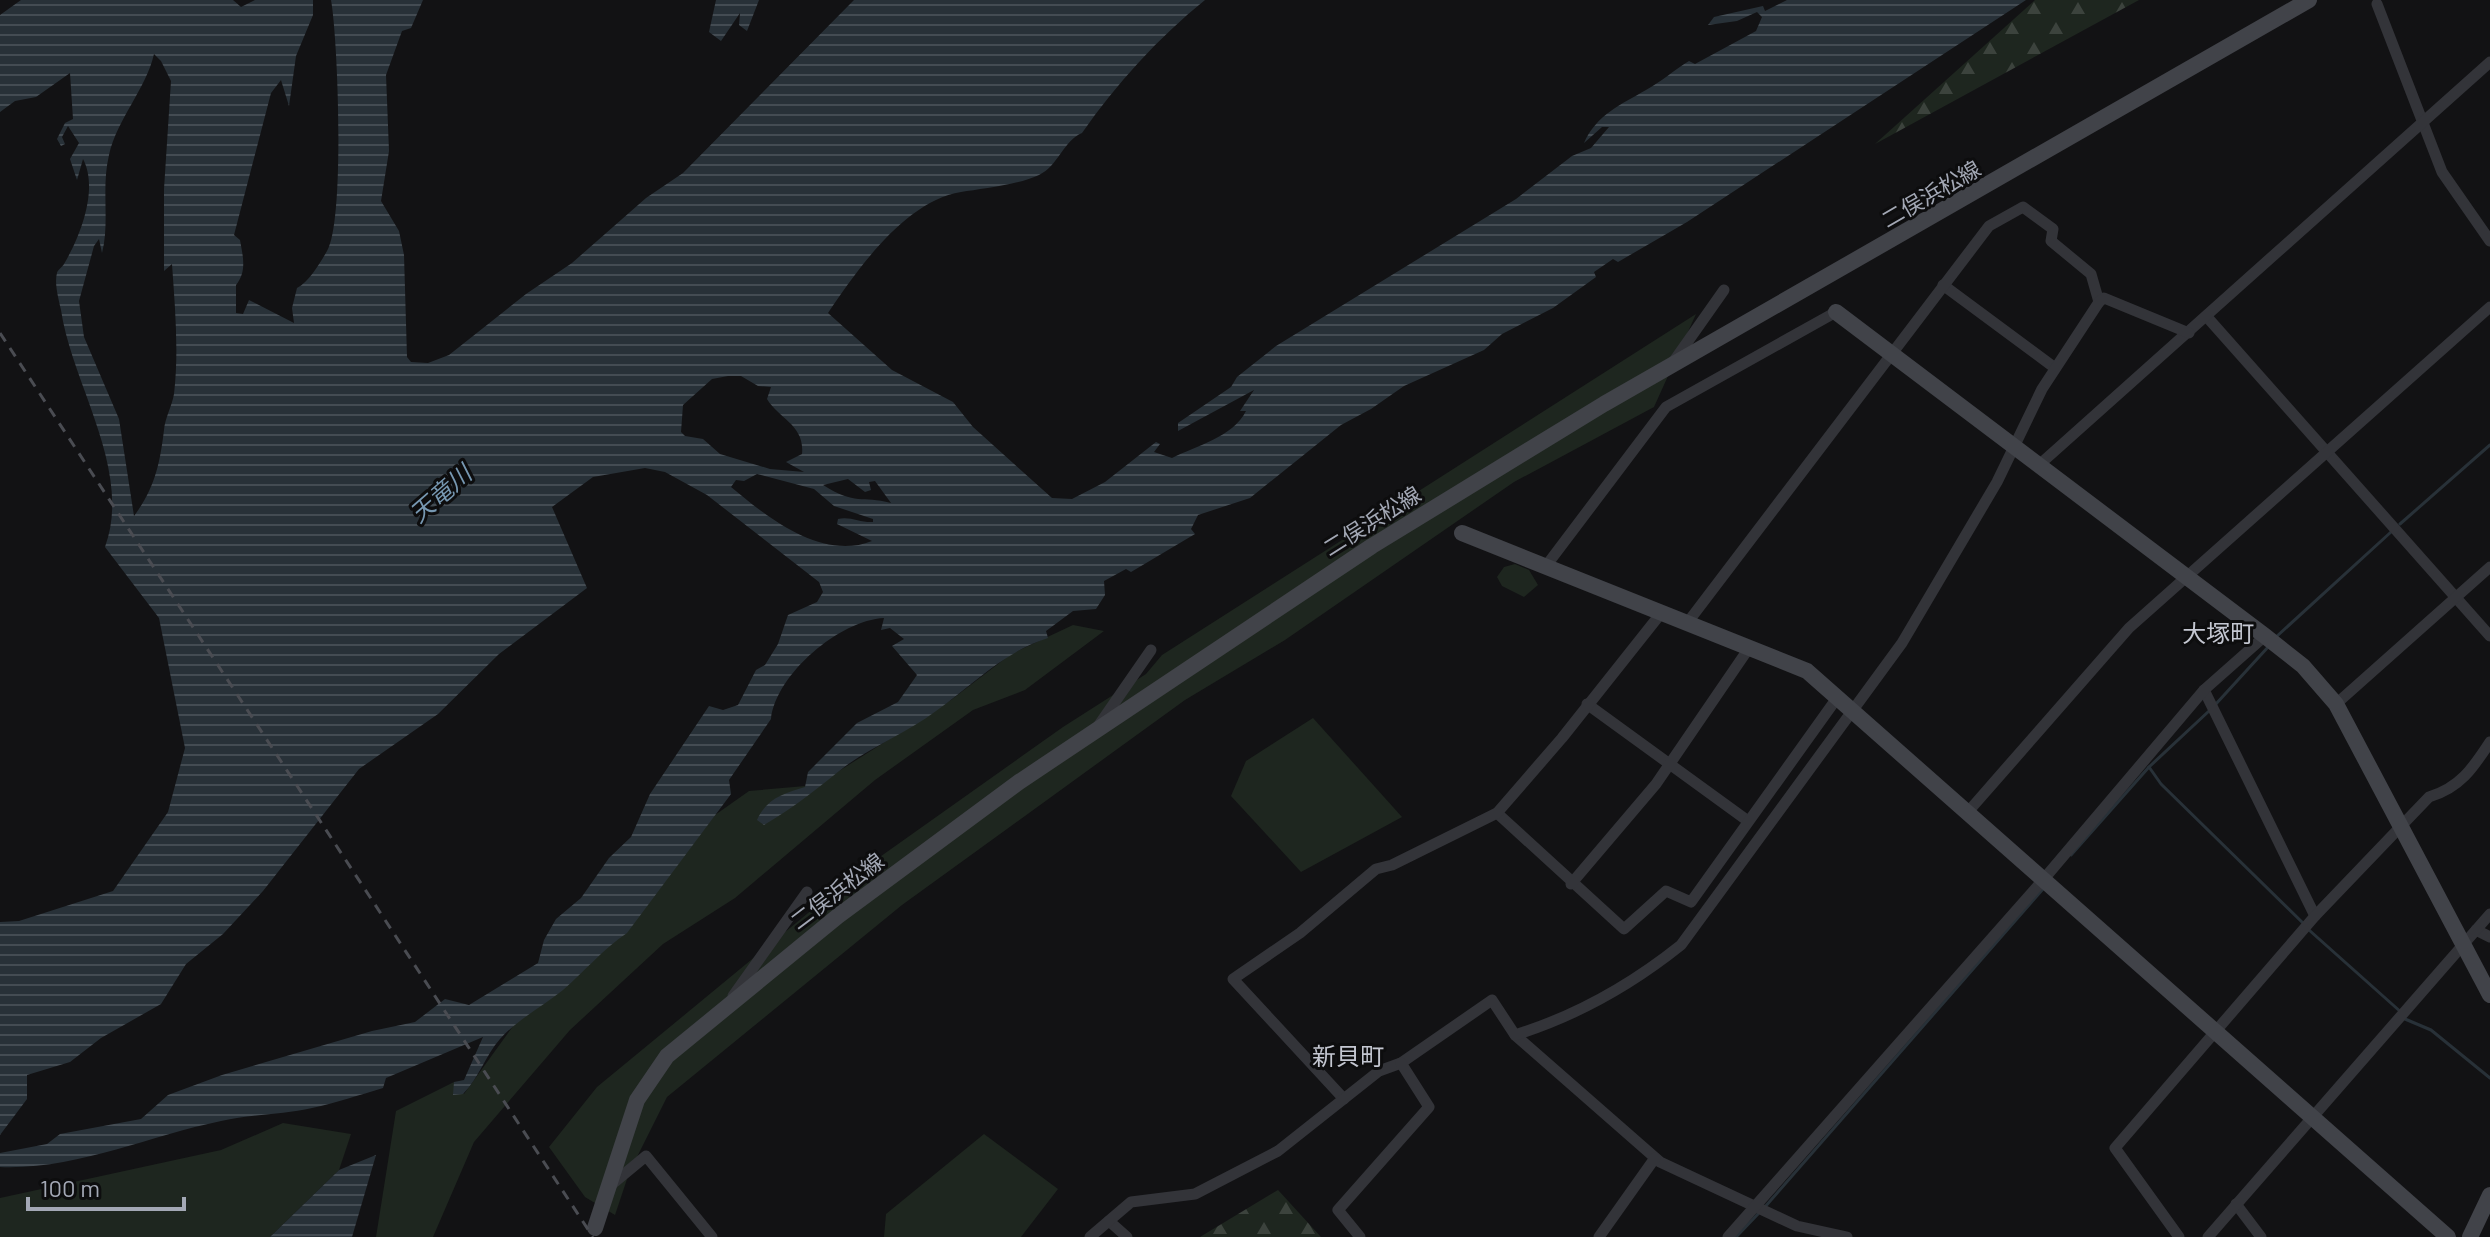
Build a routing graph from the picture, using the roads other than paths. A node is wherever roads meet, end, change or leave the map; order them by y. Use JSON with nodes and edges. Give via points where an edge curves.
{"nodes":[{"id":1,"x":2309,"y":0,"type":"edge"},
{"id":2,"x":2377,"y":4,"type":"dead end"},
{"id":3,"x":2490,"y":62,"type":"edge"},
{"id":4,"x":2424,"y":122,"type":"junction"},
{"id":5,"x":2490,"y":241,"type":"edge"},
{"id":6,"x":1943,"y":285,"type":"junction"},
{"id":7,"x":1724,"y":290,"type":"dead end"},
{"id":8,"x":2099,"y":302,"type":"junction"},
{"id":9,"x":2490,"y":307,"type":"edge"},
{"id":10,"x":1836,"y":312,"type":"joint"},
{"id":11,"x":2207,"y":317,"type":"junction"},
{"id":12,"x":2189,"y":333,"type":"junction"},
{"id":13,"x":1890,"y":354,"type":"junction"},
{"id":14,"x":2055,"y":368,"type":"junction"},
{"id":15,"x":1664,"y":373,"type":"junction"},
{"id":16,"x":2012,"y":446,"type":"junction"},
{"id":17,"x":2328,"y":452,"type":"junction"},
{"id":18,"x":2039,"y":465,"type":"junction"},
{"id":19,"x":1462,"y":533,"type":"dead end"},
{"id":20,"x":1546,"y":566,"type":"junction"},
{"id":21,"x":2490,"y":567,"type":"edge"},
{"id":22,"x":2187,"y":577,"type":"junction"},
{"id":23,"x":2455,"y":597,"type":"junction"},
{"id":24,"x":1662,"y":612,"type":"junction"},
{"id":25,"x":1688,"y":622,"type":"junction"},
{"id":26,"x":2265,"y":636,"type":"junction"},
{"id":27,"x":2490,"y":636,"type":"edge"},
{"id":28,"x":1749,"y":648,"type":"junction"},
{"id":29,"x":1151,"y":650,"type":"dead end"},
{"id":30,"x":2204,"y":690,"type":"junction"},
{"id":31,"x":1837,"y":698,"type":"junction"},
{"id":32,"x":1587,"y":704,"type":"junction"},
{"id":33,"x":2336,"y":704,"type":"junction"},
{"id":34,"x":1851,"y":709,"type":"junction"},
{"id":35,"x":1094,"y":732,"type":"junction"},
{"id":36,"x":2490,"y":742,"type":"edge"},
{"id":37,"x":1671,"y":763,"type":"junction"},
{"id":38,"x":1497,"y":813,"type":"junction"},
{"id":39,"x":1967,"y":813,"type":"junction"},
{"id":40,"x":1748,"y":821,"type":"junction"},
{"id":41,"x":2401,"y":826,"type":"junction"},
{"id":42,"x":2043,"y":880,"type":"junction"},
{"id":43,"x":1571,"y":884,"type":"junction"},
{"id":44,"x":807,"y":892,"type":"dead end"},
{"id":45,"x":2490,"y":914,"type":"edge"},
{"id":46,"x":2310,"y":923,"type":"junction"},
{"id":47,"x":2476,"y":930,"type":"junction"},
{"id":48,"x":2490,"y":937,"type":"edge"},
{"id":49,"x":2463,"y":944,"type":"junction"},
{"id":50,"x":2490,"y":995,"type":"edge"},
{"id":51,"x":728,"y":1004,"type":"junction"},
{"id":52,"x":2215,"y":1032,"type":"junction"},
{"id":53,"x":1515,"y":1035,"type":"junction"},
{"id":54,"x":1401,"y":1063,"type":"junction"},
{"id":55,"x":1344,"y":1099,"type":"junction"},
{"id":56,"x":2312,"y":1117,"type":"junction"},
{"id":57,"x":1655,"y":1158,"type":"junction"},
{"id":58,"x":611,"y":1185,"type":"junction"},
{"id":59,"x":2490,"y":1195,"type":"edge"},
{"id":60,"x":2236,"y":1204,"type":"junction"},
{"id":61,"x":1756,"y":1206,"type":"junction"},
{"id":62,"x":1109,"y":1221,"type":"junction"},
{"id":63,"x":595,"y":1228,"type":"dead end"},
{"id":64,"x":712,"y":1237,"type":"edge"},
{"id":65,"x":1090,"y":1237,"type":"edge"},
{"id":66,"x":1127,"y":1237,"type":"edge"},
{"id":67,"x":1360,"y":1237,"type":"edge"},
{"id":68,"x":1599,"y":1237,"type":"edge"},
{"id":69,"x":1728,"y":1237,"type":"edge"},
{"id":70,"x":1847,"y":1237,"type":"edge"},
{"id":71,"x":2179,"y":1237,"type":"edge"},
{"id":72,"x":2208,"y":1237,"type":"edge"},
{"id":73,"x":2261,"y":1237,"type":"edge"},
{"id":74,"x":2448,"y":1237,"type":"edge"},
{"id":75,"x":2470,"y":1237,"type":"edge"}],
"edges":[{"from":1,"to":15,"type":"street","name":"二俣浜松線"},
{"from":2,"to":4,"type":"street"},
{"from":3,"to":4,"type":"street"},
{"from":4,"to":5,"type":"street","via":[[2442,172]]},
{"from":4,"to":11,"type":"street"},
{"from":6,"to":8,"type":"street","via":[[1989,226],[2023,207],[2053,229],[2051,241],[2091,274]]},
{"from":6,"to":13,"type":"street"},
{"from":6,"to":14,"type":"street"},
{"from":7,"to":15,"type":"street"},
{"from":8,"to":12,"type":"street","via":[[2104,298]]},
{"from":8,"to":14,"type":"street"},
{"from":9,"to":17,"type":"street"},
{"from":10,"to":13,"type":"street"},
{"from":10,"to":20,"type":"street","via":[[1666,407]]},
{"from":11,"to":12,"type":"street"},
{"from":11,"to":17,"type":"street"},
{"from":12,"to":18,"type":"street"},
{"from":13,"to":16,"type":"street"},
{"from":13,"to":25,"type":"street"},
{"from":14,"to":16,"type":"street"},
{"from":15,"to":35,"type":"street","name":"二俣浜松線","via":[[1372,546]]},
{"from":16,"to":18,"type":"street"},
{"from":16,"to":34,"type":"street","via":[[1997,482],[1902,643]]},
{"from":17,"to":22,"type":"street"},
{"from":17,"to":23,"type":"street"},
{"from":18,"to":22,"type":"street"},
{"from":19,"to":20,"type":"street"},
{"from":20,"to":24,"type":"street"},
{"from":21,"to":23,"type":"street"},
{"from":22,"to":26,"type":"street"},
{"from":22,"to":39,"type":"street","via":[[2129,628]]},
{"from":23,"to":27,"type":"street"},
{"from":23,"to":33,"type":"street"},
{"from":24,"to":25,"type":"street"},
{"from":24,"to":32,"type":"street"},
{"from":25,"to":28,"type":"street"},
{"from":26,"to":30,"type":"street"},
{"from":26,"to":33,"type":"street","via":[[2303,666]]},
{"from":28,"to":31,"type":"street","via":[[1807,671]]},
{"from":28,"to":37,"type":"street"},
{"from":29,"to":35,"type":"street"},
{"from":30,"to":42,"type":"street"},
{"from":30,"to":46,"type":"street"},
{"from":31,"to":34,"type":"street"},
{"from":31,"to":40,"type":"street"},
{"from":32,"to":37,"type":"street"},
{"from":32,"to":38,"type":"street"},
{"from":33,"to":41,"type":"street"},
{"from":34,"to":39,"type":"street"},
{"from":34,"to":53,"type":"street","via":[[1681,945],[1566,1019]]},
{"from":35,"to":51,"type":"street","name":"二俣浜松線","via":[[911,862]]},
{"from":36,"to":41,"type":"street","via":[[2464,779],[2429,797]]},
{"from":37,"to":40,"type":"street"},
{"from":37,"to":43,"type":"street"},
{"from":38,"to":43,"type":"street"},
{"from":38,"to":55,"type":"street","via":[[1376,869],[1300,933],[1233,979]]},
{"from":39,"to":42,"type":"street"},
{"from":40,"to":43,"type":"street","via":[[1691,902],[1666,891],[1624,929]]},
{"from":41,"to":46,"type":"street"},
{"from":41,"to":49,"type":"street"},
{"from":42,"to":52,"type":"street"},
{"from":42,"to":61,"type":"street"},
{"from":44,"to":51,"type":"street"},
{"from":45,"to":47,"type":"street"},
{"from":46,"to":52,"type":"street"},
{"from":47,"to":48,"type":"street"},
{"from":47,"to":49,"type":"street"},
{"from":49,"to":50,"type":"street"},
{"from":49,"to":56,"type":"street"},
{"from":51,"to":58,"type":"street","name":"二俣浜松線","via":[[652,1073],[637,1100]]},
{"from":52,"to":56,"type":"street"},
{"from":52,"to":71,"type":"street","via":[[2115,1148]]},
{"from":53,"to":54,"type":"street","via":[[1492,1000]]},
{"from":53,"to":57,"type":"street"},
{"from":54,"to":55,"type":"street","via":[[1379,1071]]},
{"from":54,"to":67,"type":"street","via":[[1429,1107],[1338,1210]]},
{"from":55,"to":62,"type":"street","via":[[1278,1151],[1195,1194],[1131,1202]]},
{"from":56,"to":60,"type":"street"},
{"from":56,"to":74,"type":"street"},
{"from":57,"to":61,"type":"street"},
{"from":57,"to":68,"type":"street"},
{"from":58,"to":63,"type":"street","name":"二俣浜松線"},
{"from":58,"to":64,"type":"street","via":[[646,1156]]},
{"from":59,"to":75,"type":"street"},
{"from":60,"to":72,"type":"street"},
{"from":60,"to":73,"type":"street"},
{"from":61,"to":69,"type":"street"},
{"from":61,"to":70,"type":"street","via":[[1797,1226]]},
{"from":62,"to":65,"type":"street"},
{"from":62,"to":66,"type":"street"}]}
